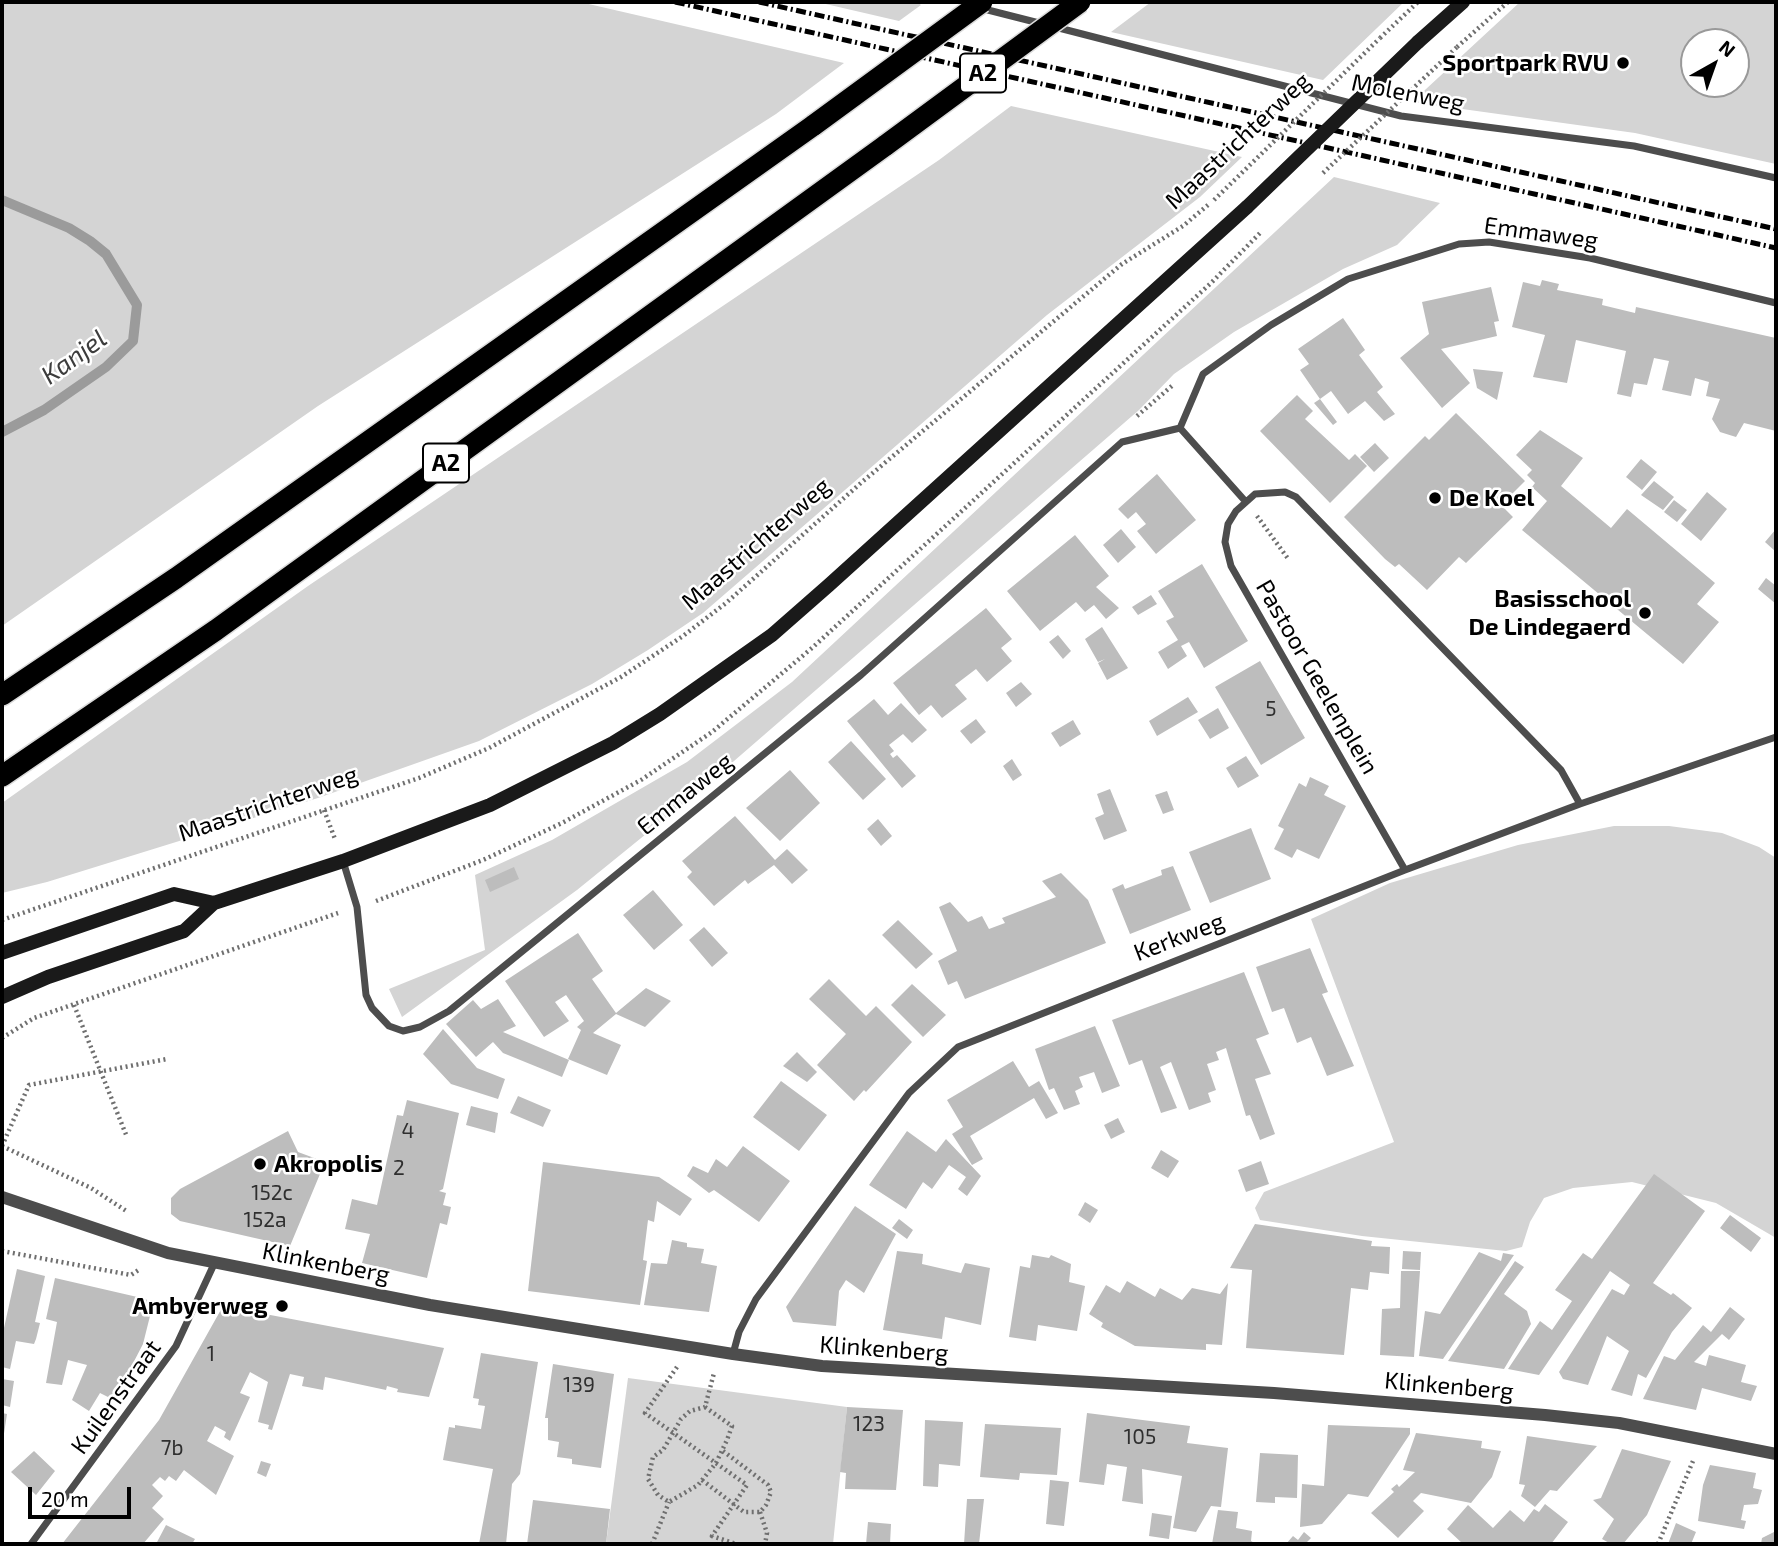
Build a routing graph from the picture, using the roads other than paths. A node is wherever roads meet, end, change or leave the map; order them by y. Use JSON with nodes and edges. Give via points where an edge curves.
{"nodes":[{"id":1,"x":1080,"y":2,"type":"edge"},
{"id":2,"x":1463,"y":2,"type":"edge"},
{"id":3,"x":976,"y":4,"type":"edge"},
{"id":4,"x":1776,"y":178,"type":"edge"},
{"id":5,"x":1776,"y":303,"type":"edge"},
{"id":6,"x":1180,"y":428,"type":"junction"},
{"id":7,"x":1246,"y":502,"type":"junction"},
{"id":8,"x":2,"y":695,"type":"edge"},
{"id":9,"x":1776,"y":737,"type":"edge"},
{"id":10,"x":2,"y":776,"type":"edge"},
{"id":11,"x":1580,"y":804,"type":"junction"},
{"id":12,"x":343,"y":861,"type":"junction"},
{"id":13,"x":1405,"y":870,"type":"junction"},
{"id":14,"x":214,"y":903,"type":"junction"},
{"id":15,"x":2,"y":954,"type":"edge"},
{"id":16,"x":2,"y":997,"type":"edge"},
{"id":17,"x":2,"y":1198,"type":"edge"},
{"id":18,"x":215,"y":1262,"type":"junction"},
{"id":19,"x":733,"y":1354,"type":"junction"},
{"id":20,"x":1776,"y":1454,"type":"edge"},
{"id":21,"x":31,"y":1544,"type":"edge"}],
"edges":[{"from":1,"to":10,"type":"highway","number":"A2","bridge":true,"via":[[216,630]]},
{"from":2,"to":12,"type":"main road","bridge":true,"via":[[1247,207],[772,635],[613,743],[453,821]]},
{"from":3,"to":4,"type":"street","name":"Molenweg","via":[[1401,116],[1634,146]]},
{"from":3,"to":8,"type":"highway","number":"A2","bridge":true,"via":[[814,125],[176,578]]},
{"from":5,"to":6,"type":"street","name":"Emmaweg","via":[[1590,258],[1489,242],[1459,244],[1348,279],[1271,325],[1203,374]]},
{"from":6,"to":7,"type":"street"},
{"from":6,"to":12,"type":"street","name":"Emmaweg","via":[[1122,442],[850,684],[449,1010],[420,1027],[404,1031],[389,1026],[366,995],[357,907]]},
{"from":7,"to":11,"type":"street","via":[[1255,494],[1271,491],[1296,498],[1561,771]]},
{"from":7,"to":13,"type":"street","name":"Pastoor Geelenplein","via":[[1228,524],[1225,542],[1231,566]]},
{"from":9,"to":11,"type":"street","name":"Kerkweg"},
{"from":11,"to":13,"type":"street","name":"Kerkweg"},
{"from":12,"to":14,"type":"main road"},
{"from":13,"to":19,"type":"street","name":"Kerkweg","via":[[958,1046],[909,1093],[757,1299]]},
{"from":14,"to":15,"type":"main road","via":[[174,894]]},
{"from":14,"to":16,"type":"main road","via":[[184,931]]},
{"from":17,"to":18,"type":"street","name":"Klinkenberg","via":[[168,1253]]},
{"from":18,"to":19,"type":"street","name":"Klinkenberg","via":[[430,1305]]},
{"from":18,"to":21,"type":"street","name":"Kuilenstraat","via":[[176,1346]]},
{"from":19,"to":20,"type":"street","name":"Klinkenberg","via":[[822,1366],[1274,1393],[1531,1414],[1619,1423]]}]}
